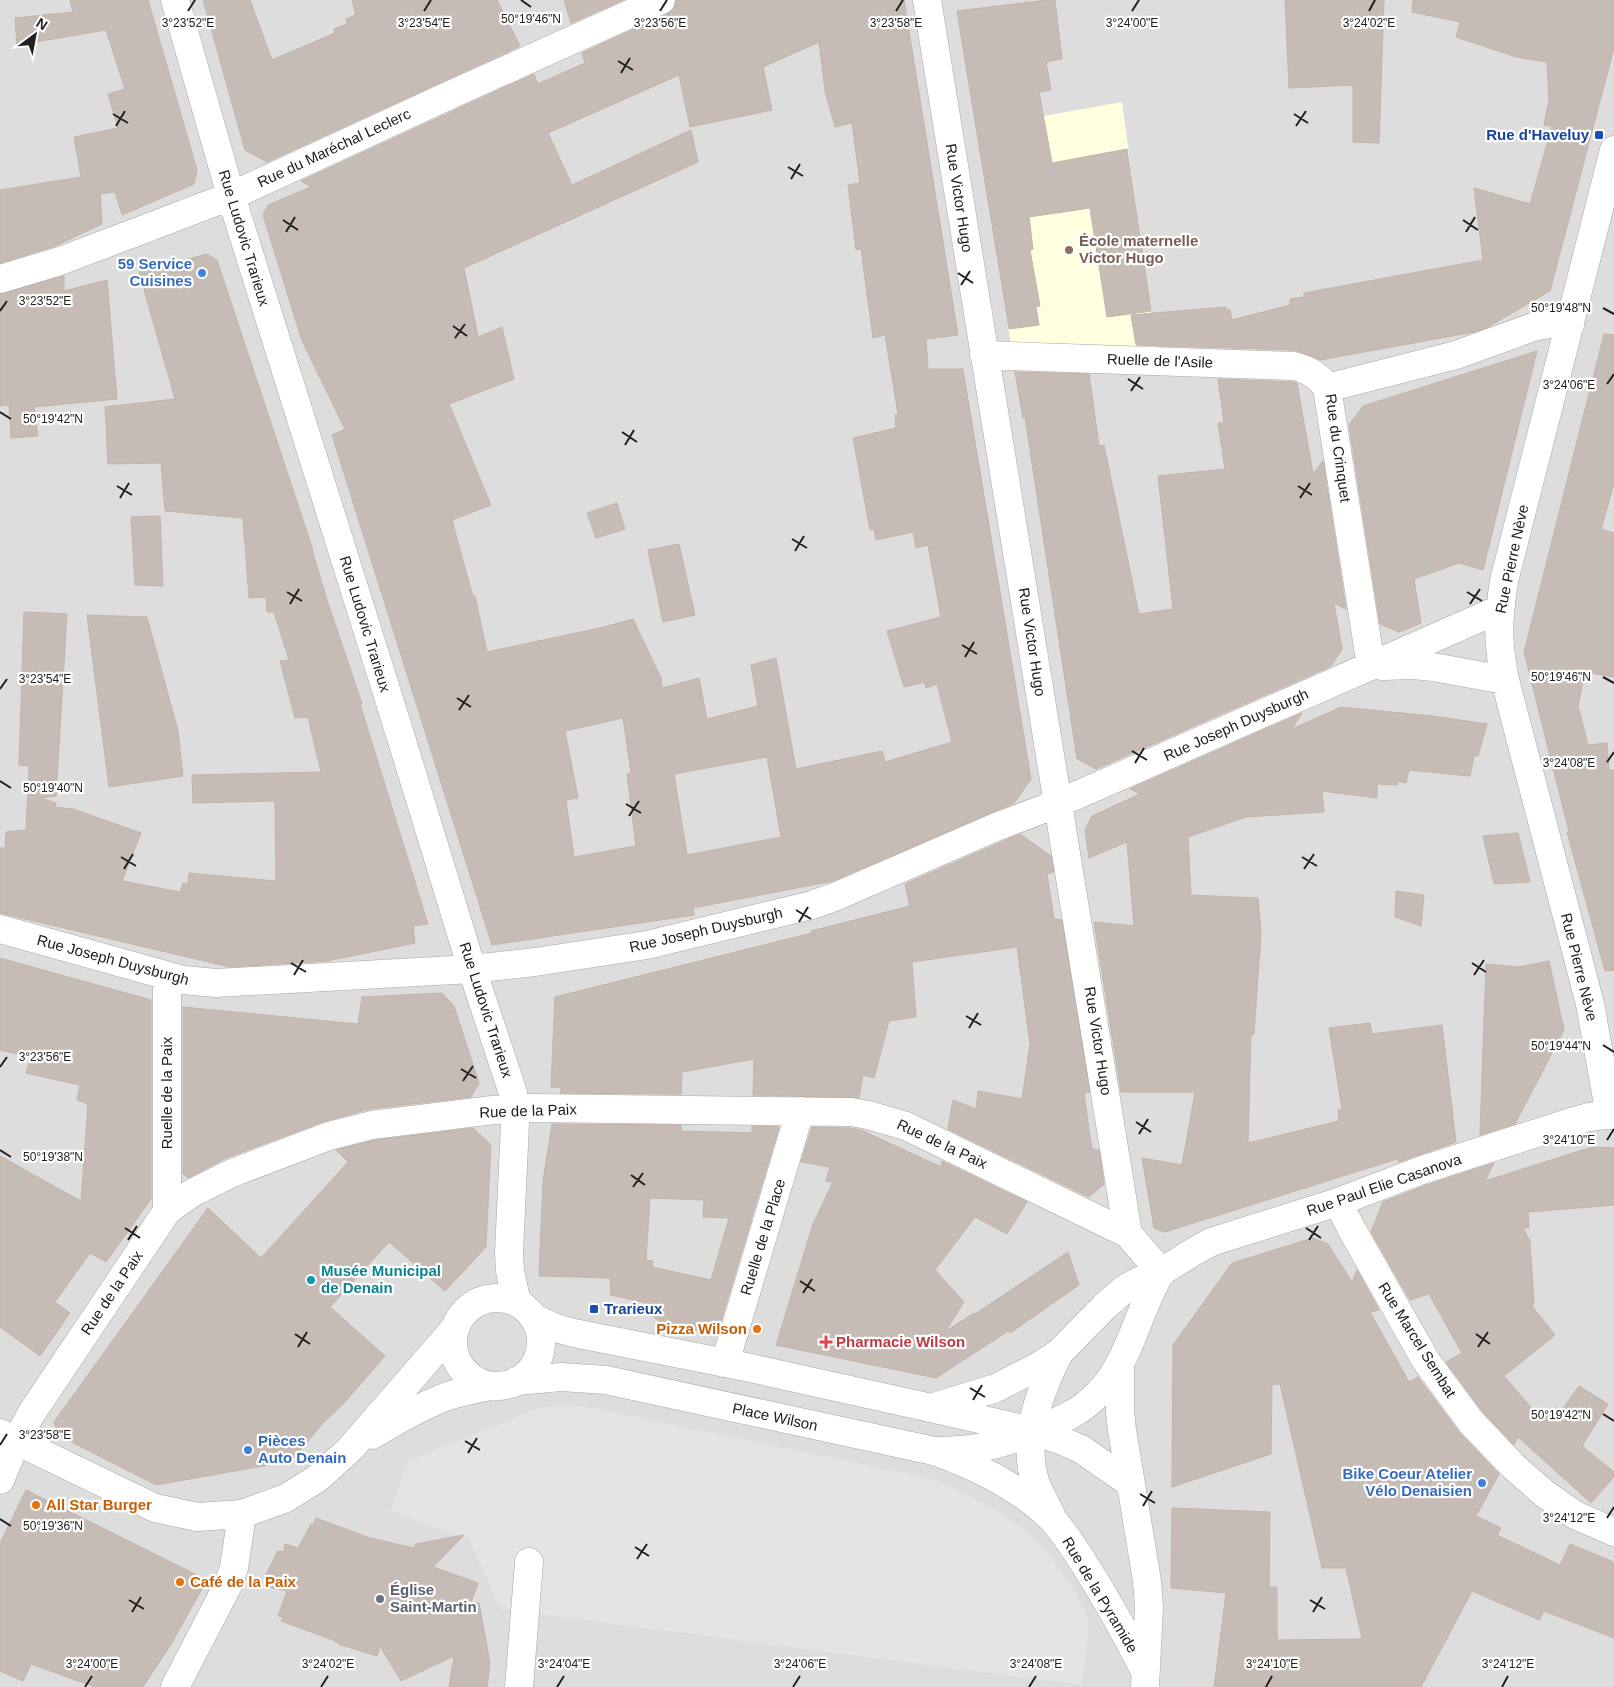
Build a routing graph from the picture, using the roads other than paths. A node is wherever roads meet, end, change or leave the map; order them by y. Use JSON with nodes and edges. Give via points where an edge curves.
{"nodes":[{"id":1,"x":176,"y":0,"type":"edge"},
{"id":2,"x":661,"y":0,"type":"edge"},
{"id":3,"x":927,"y":0,"type":"edge"},
{"id":4,"x":1614,"y":150,"type":"edge"},
{"id":5,"x":231,"y":196,"type":"junction"},
{"id":6,"x":0,"y":279,"type":"edge"},
{"id":7,"x":1570,"y":325,"type":"junction"},
{"id":8,"x":984,"y":355,"type":"junction"},
{"id":9,"x":1328,"y":388,"type":"junction"},
{"id":10,"x":1500,"y":609,"type":"junction"},
{"id":11,"x":1371,"y":666,"type":"junction"},
{"id":12,"x":1505,"y":680,"type":"junction"},
{"id":13,"x":1059,"y":803,"type":"junction"},
{"id":14,"x":0,"y":929,"type":"edge"},
{"id":15,"x":472,"y":969,"type":"junction"},
{"id":16,"x":167,"y":976,"type":"junction"},
{"id":17,"x":515,"y":1108,"type":"junction"},
{"id":18,"x":800,"y":1111,"type":"junction"},
{"id":19,"x":1612,"y":1115,"type":"edge"},
{"id":20,"x":1338,"y":1202,"type":"junction"},
{"id":21,"x":167,"y":1211,"type":"junction"},
{"id":22,"x":1128,"y":1234,"type":"junction"},
{"id":23,"x":509,"y":1253,"type":"junction"},
{"id":24,"x":1161,"y":1272,"type":"junction"},
{"id":25,"x":481,"y":1301,"type":"junction"},
{"id":26,"x":526,"y":1310,"type":"junction"},
{"id":27,"x":456,"y":1327,"type":"junction"},
{"id":28,"x":1059,"y":1354,"type":"junction"},
{"id":29,"x":725,"y":1363,"type":"junction"},
{"id":30,"x":1120,"y":1363,"type":"junction"},
{"id":31,"x":516,"y":1382,"type":"junction"},
{"id":32,"x":490,"y":1386,"type":"junction"},
{"id":33,"x":931,"y":1408,"type":"junction"},
{"id":34,"x":1032,"y":1431,"type":"junction"},
{"id":35,"x":8,"y":1438,"type":"edge"},
{"id":36,"x":350,"y":1449,"type":"junction"},
{"id":37,"x":934,"y":1451,"type":"junction"},
{"id":38,"x":0,"y":1480,"type":"edge"},
{"id":39,"x":1130,"y":1483,"type":"junction"},
{"id":40,"x":242,"y":1514,"type":"junction"},
{"id":41,"x":1053,"y":1520,"type":"junction"},
{"id":42,"x":1614,"y":1532,"type":"edge"},
{"id":43,"x":529,"y":1562,"type":"dead end"},
{"id":44,"x":1145,"y":1680,"type":"edge"},
{"id":45,"x":175,"y":1687,"type":"edge"},
{"id":46,"x":519,"y":1687,"type":"edge"}],
"edges":[{"from":1,"to":5,"type":"street","name":"Rue Ludovic Trarieux"},
{"from":2,"to":5,"type":"street","name":"Rue du Maréchal Leclerc"},
{"from":3,"to":8,"type":"street","name":"Rue Victor Hugo"},
{"from":4,"to":7,"type":"street","name":"Rue Pierre Nève"},
{"from":5,"to":6,"type":"street","name":"Rue du Maréchal Leclerc","via":[[60,262]]},
{"from":5,"to":15,"type":"street","name":"Rue Ludovic Trarieux"},
{"from":7,"to":9,"type":"street","name":"Rue du Crinquet","via":[[1533,327],[1456,355]]},
{"from":7,"to":10,"type":"street","name":"Rue Pierre Nève","via":[[1504,580]]},
{"from":8,"to":9,"type":"street","name":"Ruelle de l'Asile","via":[[1294,366],[1312,372]]},
{"from":8,"to":13,"type":"street","name":"Rue Victor Hugo"},
{"from":9,"to":11,"type":"street","name":"Rue du Crinquet"},
{"from":10,"to":11,"type":"street","name":"Rue Joseph Duysburgh"},
{"from":10,"to":12,"type":"street","name":"Rue Pierre Nève","via":[[1499,650]]},
{"from":11,"to":12,"type":"street","name":"Rue Joseph Duysburgh","via":[[1423,666]]},
{"from":11,"to":13,"type":"street","name":"Rue Joseph Duysburgh"},
{"from":12,"to":19,"type":"street","name":"Rue Pierre Nève","via":[[1590,1004]]},
{"from":13,"to":15,"type":"street","name":"Rue Joseph Duysburgh","via":[[812,905],[646,946]]},
{"from":13,"to":22,"type":"street","name":"Rue Victor Hugo"},
{"from":14,"to":16,"type":"street","name":"Rue Joseph Duysburgh"},
{"from":15,"to":16,"type":"street","name":"Rue Joseph Duysburgh","via":[[216,983]]},
{"from":15,"to":17,"type":"street","name":"Rue Ludovic Trarieux","via":[[509,1078]]},
{"from":16,"to":21,"type":"street","name":"Ruelle de la Paix"},
{"from":17,"to":18,"type":"street","name":"Rue de la Paix"},
{"from":17,"to":21,"type":"street","name":"Rue de la Paix","via":[[372,1125],[329,1136],[232,1173],[192,1193]]},
{"from":17,"to":23,"type":"street","name":"Rue Ludovic Trarieux"},
{"from":18,"to":22,"type":"street","name":"Rue de la Paix","via":[[851,1112],[906,1126]]},
{"from":18,"to":29,"type":"street","name":"Ruelle de la Place"},
{"from":19,"to":20,"type":"street","name":"Rue Paul Elie Casanova","via":[[1571,1122],[1422,1170]]},
{"from":20,"to":24,"type":"street","name":"Rue Paul Elie Casanova","via":[[1211,1242]]},
{"from":20,"to":42,"type":"street","name":"Rue Marcel Sembat","via":[[1426,1361],[1471,1422],[1545,1494],[1575,1515]]},
{"from":21,"to":35,"type":"street","name":"Rue de la Paix","via":[[31,1414]]},
{"from":22,"to":24,"type":"street"},
{"from":23,"to":25,"type":"street","name":"Rue Ludovic Trarieux"},
{"from":23,"to":26,"type":"street","name":"Rue Ludovic Trarieux","via":[[510,1271]]},
{"from":24,"to":28,"type":"street","via":[[1116,1296]]},
{"from":24,"to":30,"type":"street","name":"Place Wilson","via":[[1147,1296]]},
{"from":25,"to":26,"type":"street","via":[[510,1300]]},
{"from":25,"to":27,"type":"street","via":[[463,1314]]},
{"from":26,"to":29,"type":"street","via":[[556,1328],[574,1333]]},
{"from":26,"to":31,"type":"street","via":[[540,1332],[540,1354],[533,1367]]},
{"from":27,"to":32,"type":"street","via":[[453,1348],[461,1367],[477,1381]]},
{"from":27,"to":36,"type":"street"},
{"from":28,"to":33,"type":"street","via":[[996,1388]]},
{"from":28,"to":34,"type":"street","name":"Rue de la Pyramide","via":[[1043,1387]]},
{"from":29,"to":33,"type":"street"},
{"from":30,"to":34,"type":"street","name":"Place Wilson","via":[[1106,1385],[1073,1414]]},
{"from":30,"to":39,"type":"street","name":"Rue de la Pyramide","via":[[1120,1411]]},
{"from":31,"to":32,"type":"street","name":"Place Wilson"},
{"from":31,"to":37,"type":"street","name":"Place Wilson","via":[[561,1377],[606,1380]]},
{"from":32,"to":36,"type":"street","name":"Place Wilson","via":[[445,1397],[414,1410]]},
{"from":33,"to":34,"type":"street"},
{"from":34,"to":37,"type":"street","name":"Place Wilson","via":[[985,1447]]},
{"from":34,"to":39,"type":"street","via":[[1081,1449]]},
{"from":34,"to":41,"type":"street","name":"Rue de la Pyramide","via":[[1030,1453],[1036,1484]]},
{"from":35,"to":38,"type":"street","name":"Rue de la Paix"},
{"from":35,"to":40,"type":"street","via":[[155,1508],[197,1517]]},
{"from":36,"to":40,"type":"street","via":[[304,1489]]},
{"from":37,"to":41,"type":"street","name":"Rue de la Pyramide","via":[[995,1478]]},
{"from":39,"to":44,"type":"street","name":"Rue de la Pyramide","via":[[1149,1607]]},
{"from":40,"to":45,"type":"street","via":[[234,1568],[228,1585]]},
{"from":41,"to":44,"type":"street","name":"Rue de la Pyramide","via":[[1105,1598]]},
{"from":43,"to":46,"type":"street"}]}
